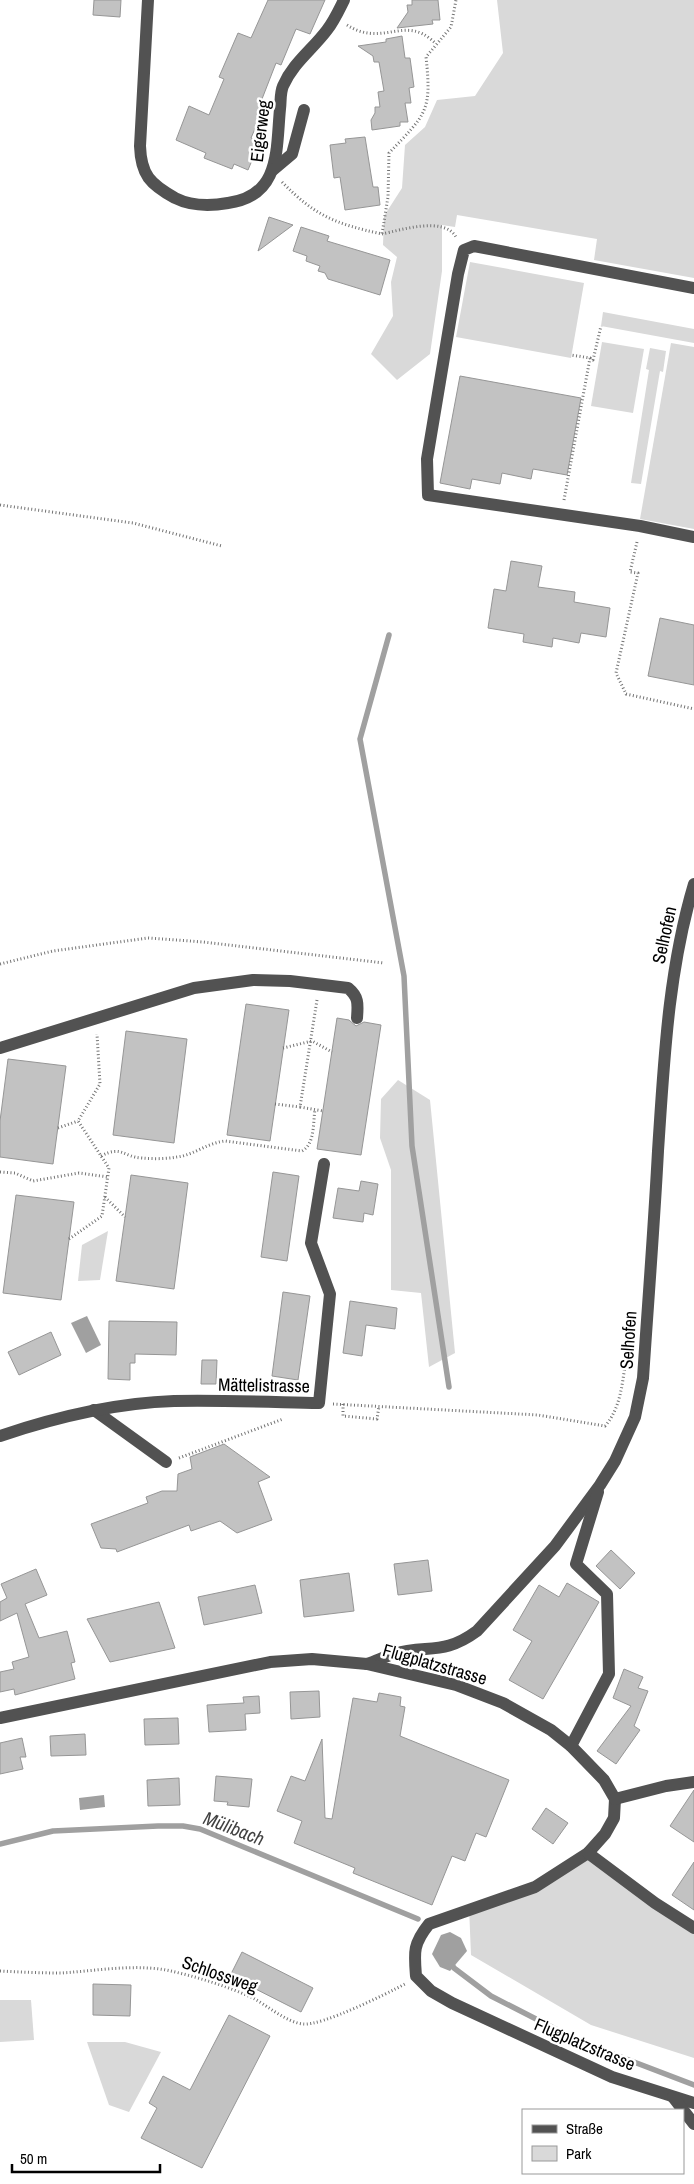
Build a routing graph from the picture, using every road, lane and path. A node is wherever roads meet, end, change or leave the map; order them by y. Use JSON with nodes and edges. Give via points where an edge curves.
{"nodes":[{"id":1,"x":148,"y":0,"type":"edge"},
{"id":2,"x":344,"y":0,"type":"edge"},
{"id":3,"x":456,"y":0,"type":"edge"},
{"id":4,"x":336,"y":18,"type":"junction"},
{"id":5,"x":435,"y":43,"type":"junction"},
{"id":6,"x":304,"y":110,"type":"dead end"},
{"id":7,"x":273,"y":171,"type":"junction"},
{"id":8,"x":382,"y":234,"type":"junction"},
{"id":9,"x":464,"y":250,"type":"junction"},
{"id":10,"x":694,"y":288,"type":"edge"},
{"id":11,"x":601,"y":326,"type":"dead end"},
{"id":12,"x":571,"y":355,"type":"dead end"},
{"id":13,"x":590,"y":358,"type":"junction"},
{"id":14,"x":0,"y":505,"type":"edge"},
{"id":15,"x":561,"y":515,"type":"junction"},
{"id":16,"x":640,"y":526,"type":"junction"},
{"id":17,"x":694,"y":537,"type":"edge"},
{"id":18,"x":222,"y":546,"type":"dead end"},
{"id":19,"x":694,"y":710,"type":"edge"},
{"id":20,"x":694,"y":884,"type":"edge"},
{"id":21,"x":384,"y":963,"type":"dead end"},
{"id":22,"x":0,"y":964,"type":"edge"},
{"id":23,"x":319,"y":984,"type":"junction"},
{"id":24,"x":96,"y":1018,"type":"junction"},
{"id":25,"x":358,"y":1018,"type":"dead end"},
{"id":26,"x":312,"y":1042,"type":"junction"},
{"id":27,"x":0,"y":1048,"type":"edge"},
{"id":28,"x":283,"y":1048,"type":"dead end"},
{"id":29,"x":332,"y":1052,"type":"dead end"},
{"id":30,"x":275,"y":1104,"type":"dead end"},
{"id":31,"x":300,"y":1107,"type":"junction"},
{"id":32,"x":315,"y":1109,"type":"junction"},
{"id":33,"x":323,"y":1111,"type":"dead end"},
{"id":34,"x":78,"y":1120,"type":"junction"},
{"id":35,"x":58,"y":1128,"type":"dead end"},
{"id":36,"x":101,"y":1156,"type":"junction"},
{"id":37,"x":324,"y":1164,"type":"dead end"},
{"id":38,"x":0,"y":1172,"type":"edge"},
{"id":39,"x":108,"y":1177,"type":"junction"},
{"id":40,"x":105,"y":1197,"type":"junction"},
{"id":41,"x":125,"y":1217,"type":"dead end"},
{"id":42,"x":69,"y":1239,"type":"dead end"},
{"id":43,"x":319,"y":1403,"type":"junction"},
{"id":44,"x":343,"y":1404,"type":"junction"},
{"id":45,"x":379,"y":1406,"type":"junction"},
{"id":46,"x":94,"y":1410,"type":"junction"},
{"id":47,"x":292,"y":1416,"type":"dead end"},
{"id":48,"x":605,"y":1426,"type":"dead end"},
{"id":49,"x":0,"y":1436,"type":"edge"},
{"id":50,"x":166,"y":1462,"type":"joint"},
{"id":51,"x":600,"y":1485,"type":"junction"},
{"id":52,"x":367,"y":1664,"type":"junction"},
{"id":53,"x":0,"y":1718,"type":"edge"},
{"id":54,"x":571,"y":1746,"type":"junction"},
{"id":55,"x":694,"y":1782,"type":"edge"},
{"id":56,"x":615,"y":1799,"type":"junction"},
{"id":57,"x":588,"y":1853,"type":"junction"},
{"id":58,"x":694,"y":1928,"type":"edge"},
{"id":59,"x":0,"y":1971,"type":"edge"},
{"id":60,"x":416,"y":1976,"type":"junction"},
{"id":61,"x":673,"y":2097,"type":"junction"},
{"id":62,"x":694,"y":2103,"type":"edge"},
{"id":63,"x":682,"y":2109,"type":"edge"},
{"id":64,"x":684,"y":2111,"type":"edge"},
{"id":65,"x":694,"y":2124,"type":"edge"}],
"edges":[{"from":1,"to":7,"type":"street","name":"Eigerweg","via":[[140,146],[145,174],[162,191],[179,200],[220,204],[245,199],[259,189]]},
{"from":2,"to":4,"type":"street","name":"Eigerweg"},
{"from":3,"to":5,"type":"path","via":[[451,27]]},
{"from":4,"to":5,"type":"path","via":[[356,31],[373,35],[402,30],[422,33]]},
{"from":4,"to":7,"type":"street","name":"Eigerweg","via":[[293,67],[282,89]]},
{"from":5,"to":8,"type":"path","via":[[426,57],[428,101],[421,119],[389,153],[388,197]]},
{"from":6,"to":7,"type":"street","via":[[292,154]]},
{"from":7,"to":8,"type":"path","via":[[297,198],[325,217],[352,228]]},
{"from":8,"to":9,"type":"path","via":[[433,224],[454,233]]},
{"from":9,"to":10,"type":"street","via":[[474,246]]},
{"from":9,"to":15,"type":"street","via":[[427,460],[428,494]]},
{"from":11,"to":13,"type":"path","via":[[593,360]]},
{"from":12,"to":13,"type":"path"},
{"from":13,"to":15,"type":"path"},
{"from":14,"to":18,"type":"path","via":[[133,523]]},
{"from":15,"to":16,"type":"street"},
{"from":16,"to":17,"type":"street"},
{"from":16,"to":19,"type":"path","via":[[630,572],[638,573],[616,672],[626,694]]},
{"from":20,"to":51,"type":"street","name":"Selhofen","via":[[674,968],[664,1058],[643,1378],[635,1417]]},
{"from":21,"to":22,"type":"path","via":[[148,938],[53,951]]},
{"from":23,"to":24,"type":"street","via":[[253,980],[194,988]]},
{"from":23,"to":25,"type":"street","via":[[348,988],[355,994]]},
{"from":23,"to":26,"type":"path"},
{"from":24,"to":27,"type":"street"},
{"from":24,"to":34,"type":"path","via":[[100,1084]]},
{"from":26,"to":28,"type":"path"},
{"from":26,"to":29,"type":"path"},
{"from":26,"to":31,"type":"path"},
{"from":30,"to":31,"type":"path"},
{"from":31,"to":32,"type":"path"},
{"from":32,"to":33,"type":"path"},
{"from":32,"to":36,"type":"path","via":[[311,1142],[302,1152],[225,1141],[213,1142],[178,1157],[140,1158],[112,1150]]},
{"from":34,"to":35,"type":"path"},
{"from":34,"to":36,"type":"path"},
{"from":36,"to":39,"type":"path","via":[[109,1168]]},
{"from":37,"to":43,"type":"street","name":"Mättelistrasse","via":[[311,1243],[330,1294]]},
{"from":38,"to":39,"type":"path","via":[[15,1173],[33,1180],[79,1173]]},
{"from":39,"to":40,"type":"path"},
{"from":40,"to":41,"type":"path"},
{"from":40,"to":42,"type":"path","via":[[102,1216]]},
{"from":43,"to":44,"type":"path"},
{"from":43,"to":46,"type":"street","name":"Mättelistrasse","via":[[174,1401]]},
{"from":44,"to":45,"type":"path"},
{"from":44,"to":45,"type":"path","via":[[343,1416],[377,1419]]},
{"from":45,"to":48,"type":"path","via":[[538,1415]]},
{"from":46,"to":49,"type":"street","name":"Mättelistrasse"},
{"from":46,"to":50,"type":"street"},
{"from":47,"to":50,"type":"path"},
{"from":51,"to":52,"type":"street","name":"Selhofen","via":[[555,1546],[477,1631],[446,1648],[394,1654]]},
{"from":51,"to":54,"type":"street","via":[[576,1564],[607,1594],[609,1674]]},
{"from":52,"to":53,"type":"street","name":"Flugplatzstrasse","via":[[312,1659],[270,1662]]},
{"from":52,"to":54,"type":"street","name":"Flugplatzstrasse","via":[[456,1685],[503,1703],[551,1730]]},
{"from":54,"to":56,"type":"street","name":"Flugplatzstrasse","via":[[604,1780]]},
{"from":55,"to":56,"type":"street"},
{"from":56,"to":57,"type":"street","via":[[614,1818]]},
{"from":57,"to":58,"type":"street"},
{"from":57,"to":60,"type":"street","via":[[535,1887],[429,1924],[414,1952]]},
{"from":59,"to":60,"type":"path","name":"Schlossweg","via":[[165,1970],[251,1998],[304,2024],[350,2010]]},
{"from":60,"to":61,"type":"street","name":"Flugplatzstrasse","via":[[431,1991],[452,2003],[612,2077]]},
{"from":61,"to":62,"type":"street","name":"Flugplatzstrasse"},
{"from":61,"to":63,"type":"street"},
{"from":64,"to":65,"type":"street"}]}
